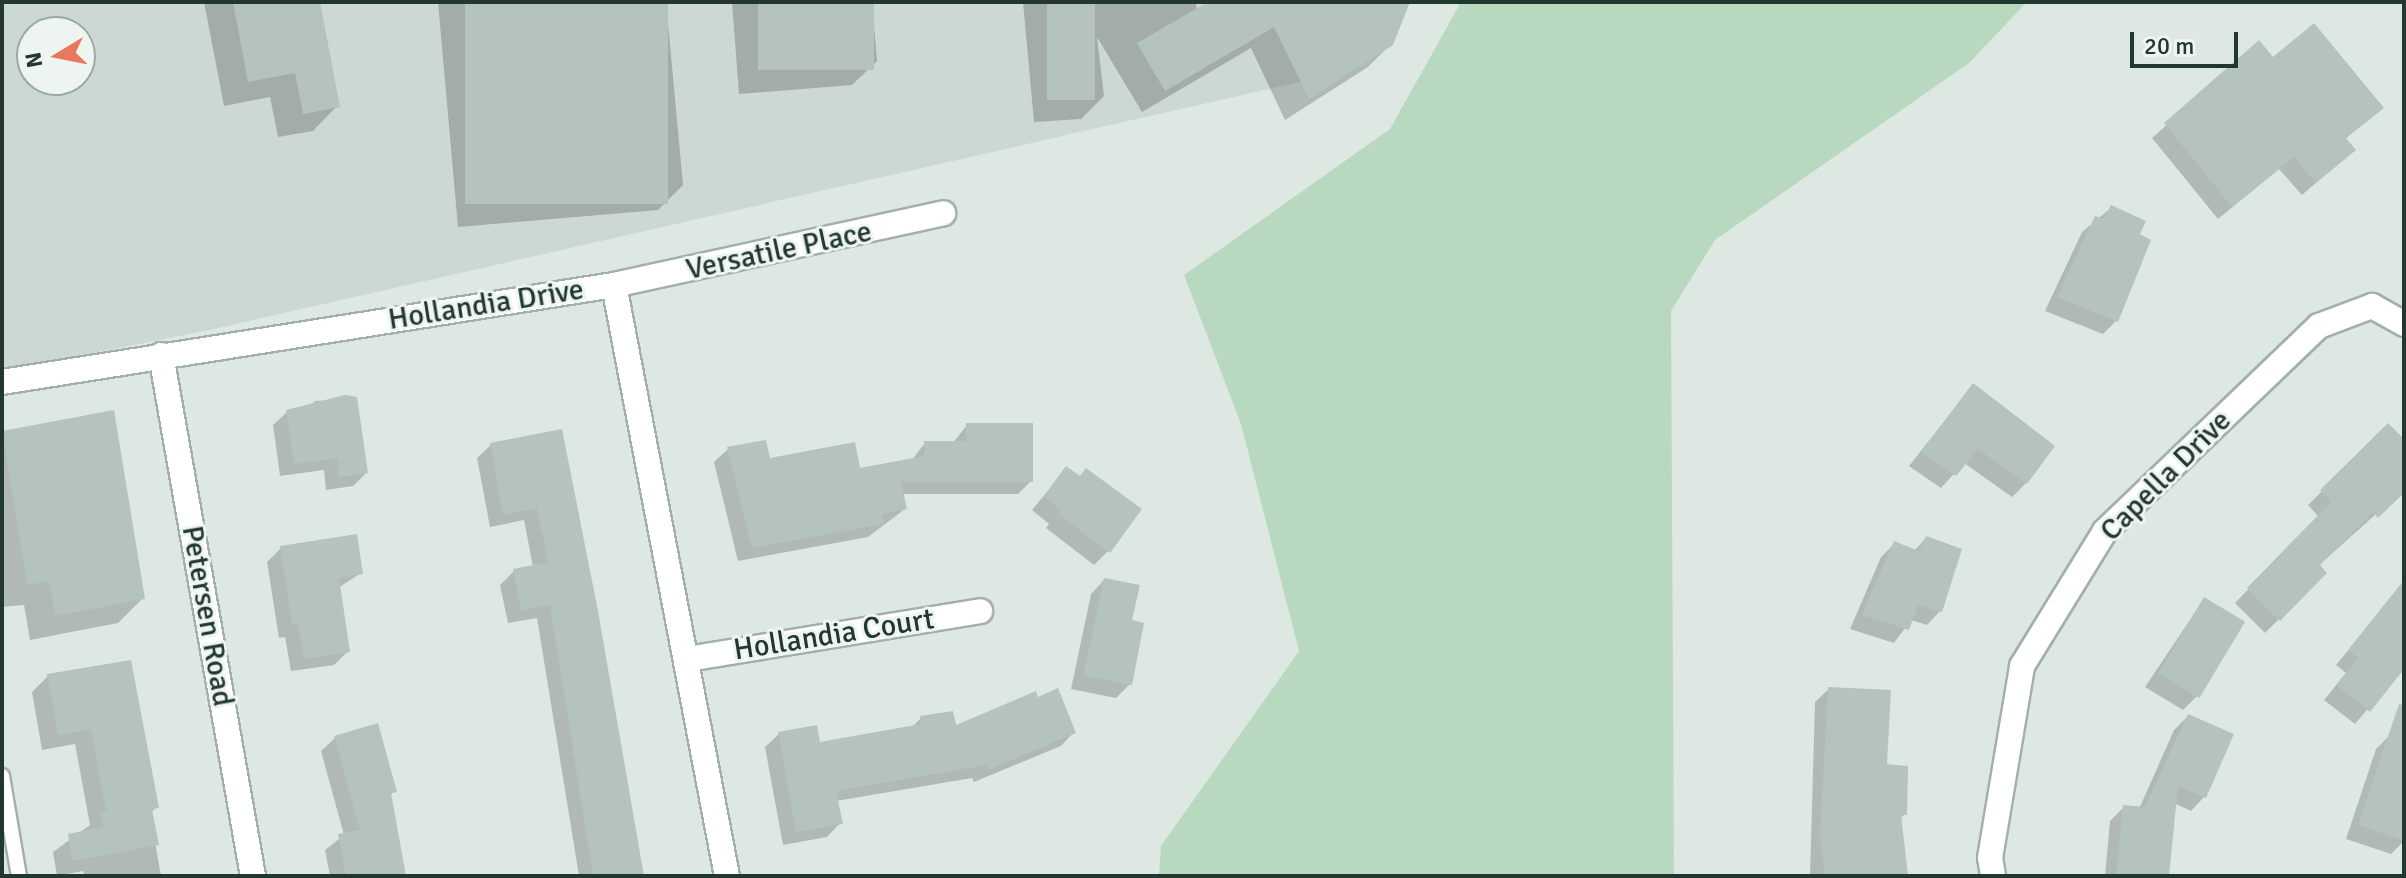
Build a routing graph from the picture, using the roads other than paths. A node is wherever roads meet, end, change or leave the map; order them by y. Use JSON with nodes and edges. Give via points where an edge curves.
{"nodes":[{"id":1,"x":943,"y":213,"type":"dead end"},
{"id":2,"x":614,"y":285,"type":"junction"},
{"id":3,"x":2404,"y":324,"type":"edge"},
{"id":4,"x":161,"y":355,"type":"junction"},
{"id":5,"x":2,"y":382,"type":"edge"},
{"id":6,"x":980,"y":611,"type":"dead end"},
{"id":7,"x":688,"y":659,"type":"junction"},
{"id":8,"x":2,"y":776,"type":"edge"},
{"id":9,"x":19,"y":876,"type":"edge"},
{"id":10,"x":253,"y":876,"type":"edge"},
{"id":11,"x":727,"y":876,"type":"edge"},
{"id":12,"x":1993,"y":876,"type":"edge"}],
"edges":[{"from":1,"to":2,"type":"street","name":"Versatile Place"},
{"from":2,"to":4,"type":"street","name":"Hollandia Drive"},
{"from":2,"to":7,"type":"street","name":"Hollandia Drive"},
{"from":3,"to":12,"type":"street","name":"Capella Drive","via":[[2372,306],[2319,326],[2105,531],[2022,666],[1990,858]]},
{"from":4,"to":5,"type":"street","name":"Hollandia Drive"},
{"from":4,"to":10,"type":"street","name":"Petersen Road"},
{"from":6,"to":7,"type":"street","name":"Hollandia Court"},
{"from":7,"to":11,"type":"street","name":"Hollandia Drive"},
{"from":8,"to":9,"type":"lane"}]}
